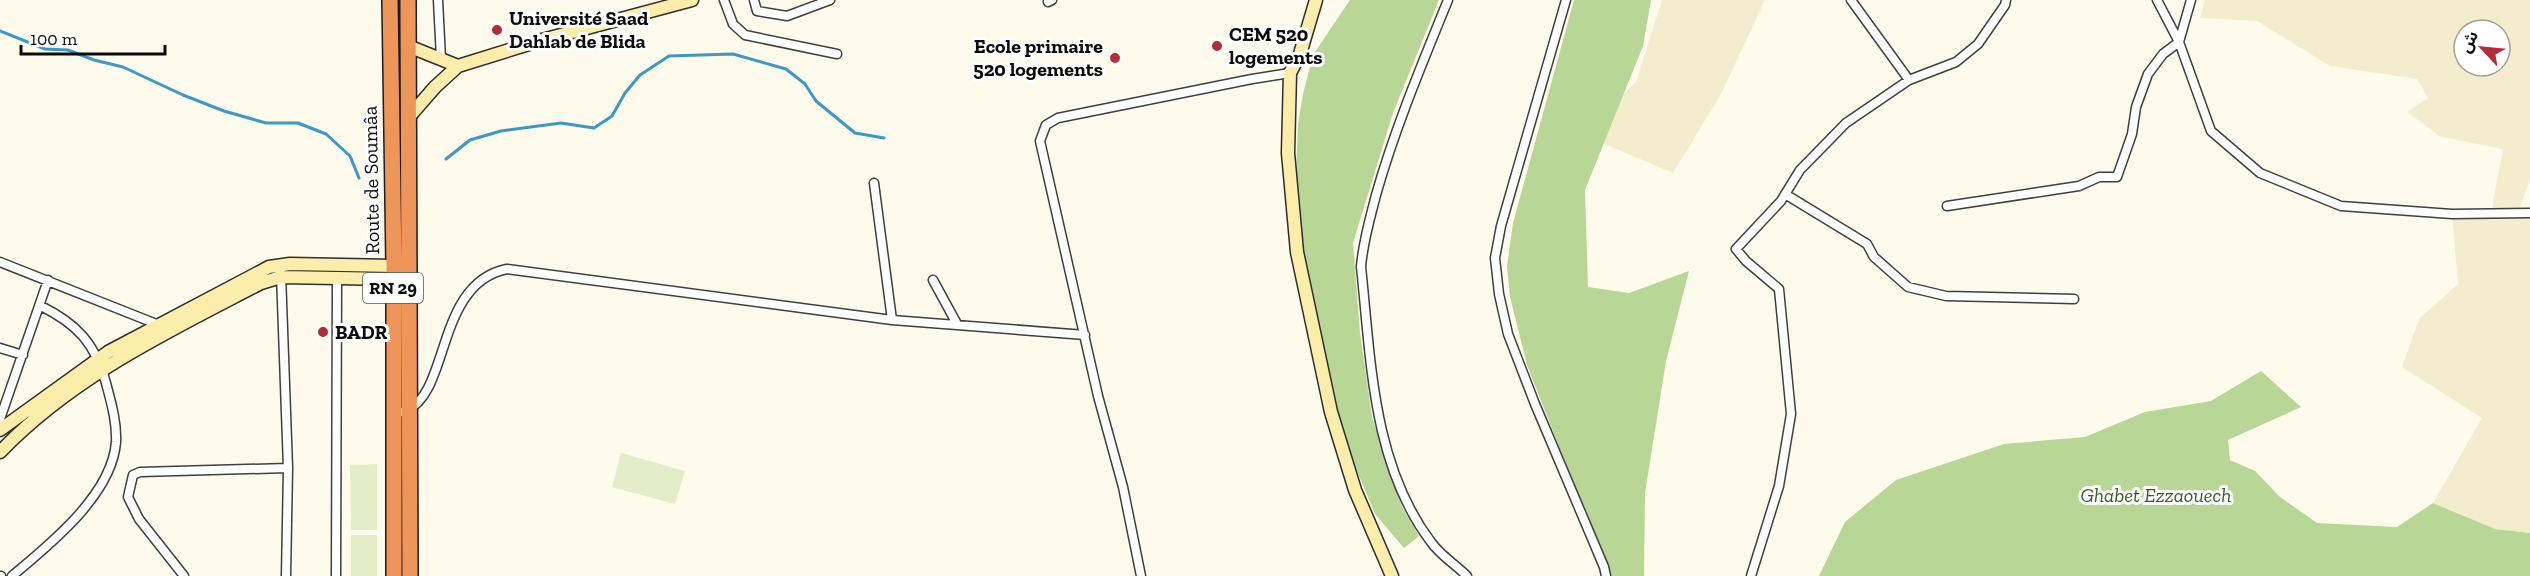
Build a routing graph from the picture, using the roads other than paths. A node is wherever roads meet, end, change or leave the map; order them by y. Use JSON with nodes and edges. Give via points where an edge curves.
{"nodes":[{"id":1,"x":390,"y":0,"type":"edge"},
{"id":2,"x":408,"y":0,"type":"edge"},
{"id":3,"x":438,"y":0,"type":"edge"},
{"id":4,"x":692,"y":0,"type":"edge"},
{"id":5,"x":724,"y":0,"type":"edge"},
{"id":6,"x":754,"y":0,"type":"edge"},
{"id":7,"x":830,"y":0,"type":"edge"},
{"id":8,"x":1316,"y":0,"type":"edge"},
{"id":9,"x":1448,"y":0,"type":"edge"},
{"id":10,"x":1566,"y":0,"type":"edge"},
{"id":11,"x":1851,"y":0,"type":"edge"},
{"id":12,"x":2007,"y":0,"type":"edge"},
{"id":13,"x":2157,"y":0,"type":"edge"},
{"id":14,"x":2191,"y":0,"type":"edge"},
{"id":15,"x":2179,"y":42,"type":"junction"},
{"id":16,"x":408,"y":46,"type":"junction"},
{"id":17,"x":837,"y":54,"type":"dead end"},
{"id":18,"x":441,"y":59,"type":"junction"},
{"id":19,"x":458,"y":66,"type":"junction"},
{"id":20,"x":1290,"y":73,"type":"junction"},
{"id":21,"x":1909,"y":80,"type":"junction"},
{"id":22,"x":408,"y":118,"type":"junction"},
{"id":23,"x":874,"y":183,"type":"dead end"},
{"id":24,"x":1785,"y":194,"type":"junction"},
{"id":25,"x":1947,"y":206,"type":"dead end"},
{"id":26,"x":2530,"y":213,"type":"edge"},
{"id":27,"x":0,"y":262,"type":"edge"},
{"id":28,"x":281,"y":271,"type":"junction"},
{"id":29,"x":394,"y":273,"type":"junction"},
{"id":30,"x":336,"y":277,"type":"junction"},
{"id":31,"x":48,"y":280,"type":"junction"},
{"id":32,"x":933,"y":280,"type":"dead end"},
{"id":33,"x":2074,"y":299,"type":"dead end"},
{"id":34,"x":41,"y":306,"type":"junction"},
{"id":35,"x":892,"y":320,"type":"junction"},
{"id":36,"x":957,"y":324,"type":"junction"},
{"id":37,"x":159,"y":325,"type":"junction"},
{"id":38,"x":1085,"y":335,"type":"junction"},
{"id":39,"x":0,"y":348,"type":"edge"},
{"id":40,"x":23,"y":355,"type":"junction"},
{"id":41,"x":99,"y":365,"type":"junction"},
{"id":42,"x":408,"y":410,"type":"junction"},
{"id":43,"x":393,"y":414,"type":"junction"},
{"id":44,"x":0,"y":419,"type":"edge"},
{"id":45,"x":0,"y":430,"type":"edge"},
{"id":46,"x":0,"y":452,"type":"edge"},
{"id":47,"x":288,"y":468,"type":"junction"},
{"id":48,"x":12,"y":576,"type":"edge"},
{"id":49,"x":184,"y":576,"type":"edge"},
{"id":50,"x":286,"y":576,"type":"edge"},
{"id":51,"x":336,"y":576,"type":"edge"},
{"id":52,"x":394,"y":576,"type":"edge"},
{"id":53,"x":410,"y":576,"type":"edge"},
{"id":54,"x":1142,"y":576,"type":"edge"},
{"id":55,"x":1392,"y":576,"type":"edge"},
{"id":56,"x":1467,"y":576,"type":"edge"},
{"id":57,"x":1606,"y":576,"type":"edge"},
{"id":58,"x":1750,"y":576,"type":"edge"}],
"edges":[{"from":1,"to":29,"type":"highway","name":"Route de Soumâa","number":"RN 29"},
{"from":2,"to":16,"type":"highway","name":"Route de Soumâa","number":"RN 29"},
{"from":3,"to":18,"type":"street"},
{"from":4,"to":19,"type":"street"},
{"from":5,"to":17,"type":"street","via":[[733,24],[745,35]]},
{"from":6,"to":7,"type":"street","via":[[757,10],[787,16]]},
{"from":8,"to":20,"type":"street","via":[[1300,54]]},
{"from":9,"to":56,"type":"street","via":[[1383,171],[1363,244],[1361,267],[1375,401],[1389,455],[1406,504],[1432,544]]},
{"from":10,"to":57,"type":"street","via":[[1495,258],[1508,334]]},
{"from":11,"to":21,"type":"street"},
{"from":12,"to":21,"type":"street","via":[[1978,44],[1956,62]]},
{"from":13,"to":15,"type":"street"},
{"from":14,"to":15,"type":"street"},
{"from":15,"to":25,"type":"street","via":[[2163,54],[2148,74],[2117,177],[2099,177],[2079,186]]},
{"from":15,"to":26,"type":"street","via":[[2211,131],[2260,173],[2341,206],[2452,214]]},
{"from":16,"to":18,"type":"street"},
{"from":16,"to":22,"type":"highway","name":"Route de Soumâa","number":"RN 29"},
{"from":18,"to":19,"type":"street"},
{"from":19,"to":22,"type":"street"},
{"from":20,"to":38,"type":"street","via":[[1058,118],[1046,125],[1040,141]]},
{"from":20,"to":55,"type":"street","via":[[1288,153],[1297,252],[1331,412],[1355,490]]},
{"from":21,"to":24,"type":"street","via":[[1846,123],[1800,170]]},
{"from":22,"to":42,"type":"highway","name":"Route de Soumâa","number":"RN 29"},
{"from":23,"to":35,"type":"street"},
{"from":24,"to":33,"type":"street","via":[[1867,244],[1874,257],[1908,287],[1946,296]]},
{"from":24,"to":58,"type":"street","via":[[1736,249],[1779,290],[1791,414],[1779,486]]},
{"from":27,"to":31,"type":"street"},
{"from":28,"to":29,"type":"street"},
{"from":28,"to":30,"type":"street"},
{"from":28,"to":37,"type":"street","via":[[269,267],[255,273]]},
{"from":28,"to":41,"type":"street"},
{"from":28,"to":47,"type":"street"},
{"from":29,"to":30,"type":"street"},
{"from":29,"to":43,"type":"highway","name":"Route de Soumâa","number":"RN 29"},
{"from":30,"to":51,"type":"street"},
{"from":31,"to":34,"type":"street"},
{"from":31,"to":37,"type":"street"},
{"from":32,"to":36,"type":"street"},
{"from":34,"to":40,"type":"street"},
{"from":34,"to":41,"type":"street","via":[[61,316],[85,336]]},
{"from":35,"to":36,"type":"street"},
{"from":35,"to":42,"type":"street","via":[[507,270],[496,272],[483,278],[467,296],[450,326],[423,395]]},
{"from":36,"to":38,"type":"street"},
{"from":37,"to":41,"type":"street"},
{"from":38,"to":54,"type":"street"},
{"from":39,"to":40,"type":"street"},
{"from":40,"to":44,"type":"street"},
{"from":41,"to":45,"type":"street"},
{"from":41,"to":46,"type":"street"},
{"from":41,"to":48,"type":"street","via":[[115,422],[116,442],[106,478],[68,526]]},
{"from":42,"to":43,"type":"street"},
{"from":42,"to":53,"type":"highway","name":"Route de Soumâa","number":"RN 29"},
{"from":43,"to":52,"type":"highway","name":"Route de Soumâa","number":"RN 29"},
{"from":47,"to":49,"type":"street","via":[[133,475],[128,496],[139,519]]},
{"from":47,"to":50,"type":"street"}]}
